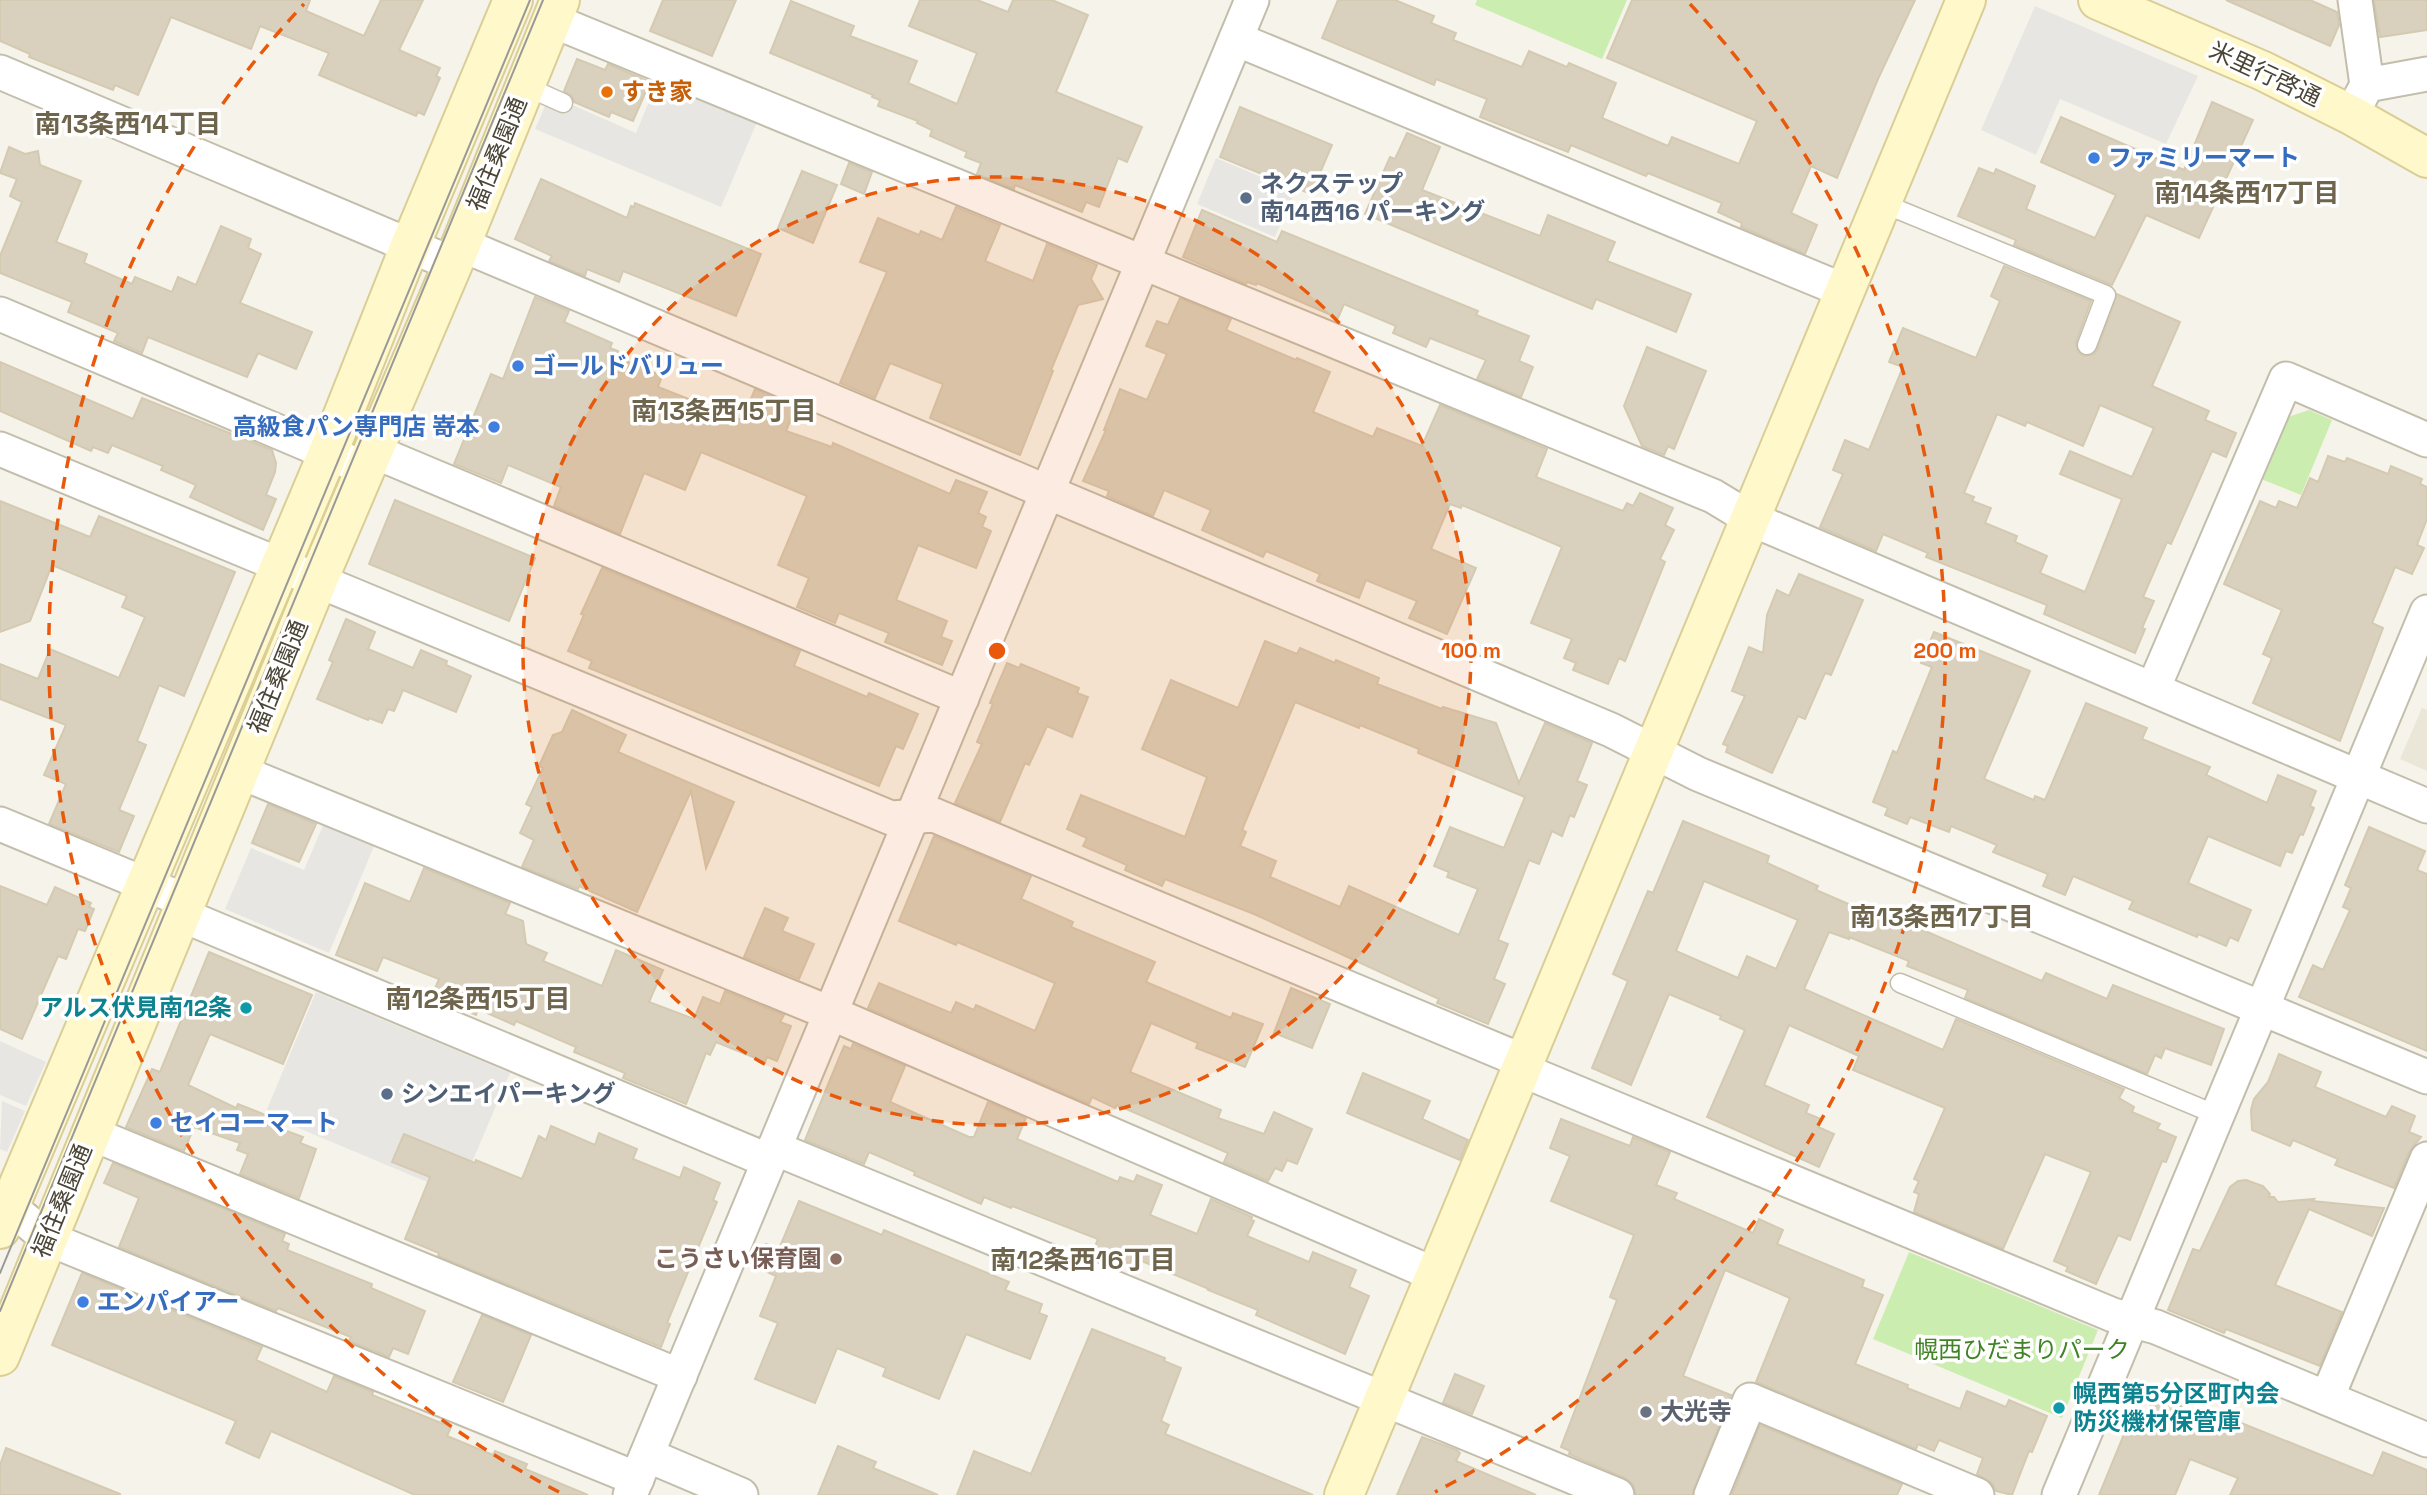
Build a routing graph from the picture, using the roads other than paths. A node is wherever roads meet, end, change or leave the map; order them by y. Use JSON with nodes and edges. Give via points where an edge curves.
{"nodes":[{"id":1,"x":513,"y":0,"type":"edge"},
{"id":2,"x":1966,"y":0,"type":"edge"},
{"id":3,"x":2098,"y":0,"type":"edge"},
{"id":4,"x":2355,"y":0,"type":"edge"},
{"id":5,"x":556,"y":10,"type":"edge"},
{"id":6,"x":1239,"y":13,"type":"edge"},
{"id":7,"x":0,"y":72,"type":"edge"},
{"id":8,"x":2427,"y":74,"type":"edge"},
{"id":9,"x":525,"y":86,"type":"junction"},
{"id":10,"x":2359,"y":100,"type":"junction"},
{"id":11,"x":563,"y":103,"type":"dead end"},
{"id":12,"x":2427,"y":158,"type":"edge"},
{"id":13,"x":1882,"y":203,"type":"junction"},
{"id":14,"x":410,"y":246,"type":"junction"},
{"id":15,"x":456,"y":254,"type":"junction"},
{"id":16,"x":1143,"y":262,"type":"junction"},
{"id":17,"x":1845,"y":291,"type":"junction"},
{"id":18,"x":0,"y":314,"type":"edge"},
{"id":19,"x":2087,"y":345,"type":"dead end"},
{"id":20,"x":2427,"y":440,"type":"edge"},
{"id":21,"x":0,"y":449,"type":"edge"},
{"id":22,"x":328,"y":453,"type":"junction"},
{"id":23,"x":369,"y":460,"type":"junction"},
{"id":24,"x":1047,"y":493,"type":"junction"},
{"id":25,"x":1751,"y":519,"type":"junction"},
{"id":26,"x":280,"y":564,"type":"junction"},
{"id":27,"x":318,"y":580,"type":"junction"},
{"id":28,"x":2427,"y":612,"type":"edge"},
{"id":29,"x":2153,"y":689,"type":"junction"},
{"id":30,"x":962,"y":698,"type":"junction"},
{"id":31,"x":1654,"y":751,"type":"junction"},
{"id":32,"x":240,"y":772,"type":"junction"},
{"id":33,"x":2358,"y":776,"type":"junction"},
{"id":34,"x":2427,"y":806,"type":"edge"},
{"id":35,"x":913,"y":816,"type":"junction"},
{"id":36,"x":0,"y":824,"type":"edge"},
{"id":37,"x":146,"y":885,"type":"junction"},
{"id":38,"x":184,"y":908,"type":"junction"},
{"id":39,"x":1900,"y":983,"type":"dead end"},
{"id":40,"x":2262,"y":1008,"type":"junction"},
{"id":41,"x":831,"y":1013,"type":"junction"},
{"id":42,"x":1524,"y":1066,"type":"junction"},
{"id":43,"x":2427,"y":1076,"type":"edge"},
{"id":44,"x":2217,"y":1115,"type":"junction"},
{"id":45,"x":90,"y":1133,"type":"junction"},
{"id":46,"x":771,"y":1155,"type":"junction"},
{"id":47,"x":2427,"y":1159,"type":"edge"},
{"id":48,"x":3,"y":1213,"type":"edge"},
{"id":49,"x":47,"y":1238,"type":"junction"},
{"id":50,"x":1436,"y":1275,"type":"junction"},
{"id":51,"x":2132,"y":1319,"type":"junction"},
{"id":52,"x":2,"y":1345,"type":"edge"},
{"id":53,"x":680,"y":1376,"type":"junction"},
{"id":54,"x":2328,"y":1398,"type":"junction"},
{"id":55,"x":1384,"y":1399,"type":"junction"},
{"id":56,"x":2427,"y":1440,"type":"edge"},
{"id":57,"x":638,"y":1476,"type":"edge"},
{"id":58,"x":741,"y":1495,"type":"edge"},
{"id":59,"x":1344,"y":1495,"type":"edge"},
{"id":60,"x":1617,"y":1495,"type":"edge"},
{"id":61,"x":1711,"y":1495,"type":"edge"},
{"id":62,"x":1978,"y":1495,"type":"edge"},
{"id":63,"x":2059,"y":1495,"type":"edge"}],
"edges":[{"from":1,"to":14,"type":"street","name":"福住桑園通"},
{"from":2,"to":13,"type":"street"},
{"from":3,"to":10,"type":"street","name":"米里行啓通","via":[[2263,71]]},
{"from":4,"to":10,"type":"street"},
{"from":5,"to":9,"type":"street","name":"福住桑園通"},
{"from":5,"to":16,"type":"street","via":[[690,88]]},
{"from":6,"to":16,"type":"street"},
{"from":6,"to":17,"type":"street"},
{"from":7,"to":14,"type":"street"},
{"from":8,"to":10,"type":"street"},
{"from":9,"to":11,"type":"lane"},
{"from":9,"to":15,"type":"street","name":"福住桑園通"},
{"from":10,"to":12,"type":"street","name":"米里行啓通"},
{"from":13,"to":17,"type":"street"},
{"from":13,"to":19,"type":"lane","via":[[2106,295]]},
{"from":14,"to":15,"type":"street"},
{"from":14,"to":22,"type":"street","name":"福住桑園通"},
{"from":15,"to":23,"type":"street","name":"福住桑園通"},
{"from":15,"to":24,"type":"street"},
{"from":16,"to":24,"type":"street"},
{"from":16,"to":25,"type":"street","via":[[1713,496]]},
{"from":17,"to":25,"type":"street"},
{"from":18,"to":22,"type":"street"},
{"from":20,"to":29,"type":"street","via":[[2286,379]]},
{"from":21,"to":26,"type":"street"},
{"from":22,"to":23,"type":"street"},
{"from":22,"to":26,"type":"street","name":"福住桑園通"},
{"from":23,"to":27,"type":"street","name":"福住桑園通"},
{"from":23,"to":30,"type":"street"},
{"from":24,"to":30,"type":"street"},
{"from":24,"to":31,"type":"street"},
{"from":25,"to":29,"type":"street"},
{"from":25,"to":31,"type":"street"},
{"from":26,"to":27,"type":"street"},
{"from":26,"to":37,"type":"street","name":"福住桑園通"},
{"from":27,"to":32,"type":"street","name":"福住桑園通"},
{"from":27,"to":35,"type":"street","via":[[891,818]]},
{"from":28,"to":33,"type":"street"},
{"from":29,"to":33,"type":"street"},
{"from":30,"to":35,"type":"street"},
{"from":31,"to":40,"type":"street","via":[[1698,774]]},
{"from":31,"to":42,"type":"street"},
{"from":32,"to":38,"type":"street","name":"福住桑園通"},
{"from":32,"to":41,"type":"street"},
{"from":33,"to":34,"type":"street"},
{"from":33,"to":40,"type":"street"},
{"from":35,"to":41,"type":"street"},
{"from":35,"to":42,"type":"street","via":[[934,815]]},
{"from":36,"to":37,"type":"street"},
{"from":37,"to":38,"type":"street"},
{"from":37,"to":48,"type":"street","name":"福住桑園通"},
{"from":38,"to":45,"type":"street","name":"福住桑園通"},
{"from":38,"to":46,"type":"street"},
{"from":39,"to":44,"type":"lane"},
{"from":40,"to":43,"type":"street"},
{"from":40,"to":44,"type":"street"},
{"from":41,"to":46,"type":"street"},
{"from":41,"to":50,"type":"street"},
{"from":42,"to":50,"type":"street"},
{"from":42,"to":51,"type":"street","via":[[2113,1315]]},
{"from":44,"to":51,"type":"street"},
{"from":45,"to":49,"type":"street","name":"福住桑園通"},
{"from":45,"to":53,"type":"street"},
{"from":46,"to":53,"type":"street"},
{"from":46,"to":55,"type":"street"},
{"from":47,"to":54,"type":"street"},
{"from":48,"to":49,"type":"street"},
{"from":49,"to":52,"type":"street","name":"福住桑園通"},
{"from":49,"to":57,"type":"street"},
{"from":50,"to":55,"type":"street"},
{"from":51,"to":54,"type":"street"},
{"from":51,"to":63,"type":"street"},
{"from":53,"to":57,"type":"street"},
{"from":54,"to":56,"type":"street"},
{"from":55,"to":59,"type":"street"},
{"from":55,"to":60,"type":"street"},
{"from":57,"to":58,"type":"street"},
{"from":61,"to":62,"type":"street","via":[[1750,1400]]}]}
